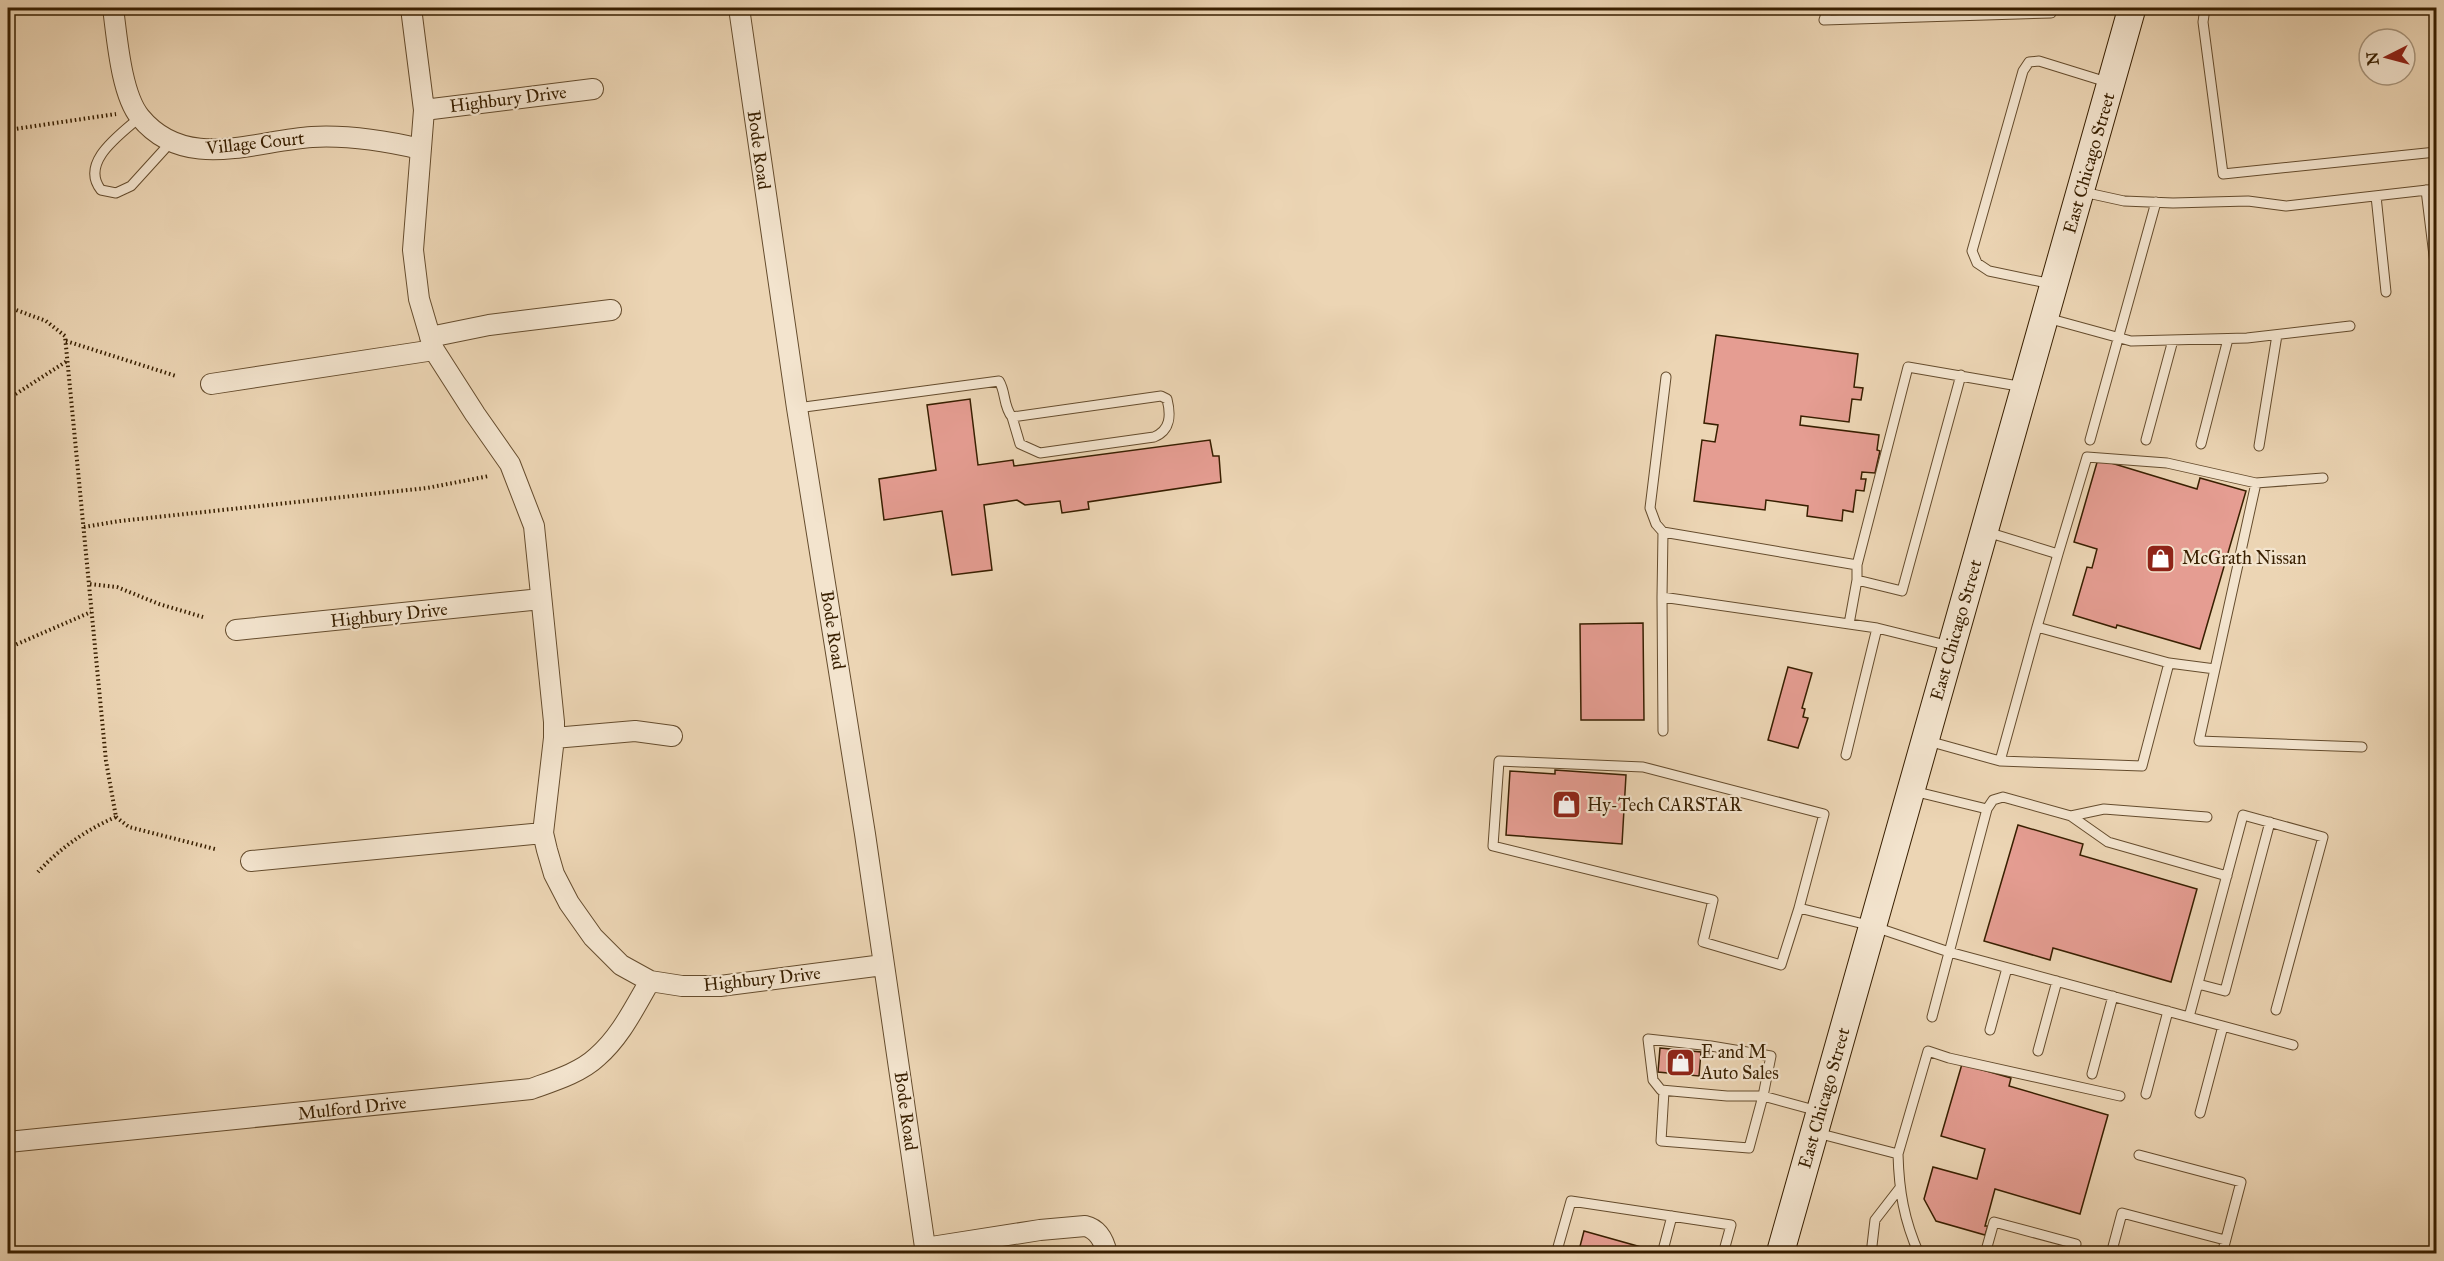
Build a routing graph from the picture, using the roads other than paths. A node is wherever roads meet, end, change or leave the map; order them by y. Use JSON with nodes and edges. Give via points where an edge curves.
{"nodes":[{"id":1,"x":113,"y":8,"type":"edge"},
{"id":2,"x":411,"y":8,"type":"edge"},
{"id":3,"x":739,"y":8,"type":"edge"},
{"id":4,"x":1828,"y":8,"type":"edge"},
{"id":5,"x":2052,"y":8,"type":"edge"},
{"id":6,"x":2132,"y":8,"type":"edge"},
{"id":7,"x":2205,"y":8,"type":"edge"},
{"id":8,"x":2111,"y":83,"type":"junction"},
{"id":9,"x":593,"y":89,"type":"dead end"},
{"id":10,"x":424,"y":110,"type":"junction"},
{"id":11,"x":140,"y":117,"type":"junction"},
{"id":12,"x":171,"y":142,"type":"junction"},
{"id":13,"x":420,"y":149,"type":"junction"},
{"id":14,"x":2436,"y":152,"type":"edge"},
{"id":15,"x":2436,"y":189,"type":"edge"},
{"id":16,"x":2426,"y":190,"type":"junction"},
{"id":17,"x":2081,"y":192,"type":"junction"},
{"id":18,"x":2376,"y":196,"type":"junction"},
{"id":19,"x":2156,"y":202,"type":"junction"},
{"id":20,"x":2436,"y":272,"type":"edge"},
{"id":21,"x":2055,"y":285,"type":"junction"},
{"id":22,"x":2386,"y":291,"type":"dead end"},
{"id":23,"x":611,"y":310,"type":"dead end"},
{"id":24,"x":2044,"y":318,"type":"junction"},
{"id":25,"x":2350,"y":326,"type":"dead end"},
{"id":26,"x":2277,"y":335,"type":"junction"},
{"id":27,"x":2119,"y":338,"type":"junction"},
{"id":28,"x":2228,"y":339,"type":"junction"},
{"id":29,"x":2173,"y":340,"type":"junction"},
{"id":30,"x":432,"y":344,"type":"junction"},
{"id":31,"x":1961,"y":375,"type":"junction"},
{"id":32,"x":1666,"y":377,"type":"dead end"},
{"id":33,"x":211,"y":384,"type":"dead end"},
{"id":34,"x":2026,"y":387,"type":"junction"},
{"id":35,"x":797,"y":408,"type":"junction"},
{"id":36,"x":1012,"y":417,"type":"junction"},
{"id":37,"x":2146,"y":440,"type":"dead end"},
{"id":38,"x":2090,"y":441,"type":"dead end"},
{"id":39,"x":2201,"y":444,"type":"dead end"},
{"id":40,"x":2259,"y":446,"type":"dead end"},
{"id":41,"x":2323,"y":478,"type":"dead end"},
{"id":42,"x":2256,"y":483,"type":"junction"},
{"id":43,"x":1985,"y":531,"type":"junction"},
{"id":44,"x":1663,"y":532,"type":"junction"},
{"id":45,"x":2058,"y":554,"type":"junction"},
{"id":46,"x":1857,"y":565,"type":"junction"},
{"id":47,"x":1857,"y":580,"type":"junction"},
{"id":48,"x":1662,"y":597,"type":"junction"},
{"id":49,"x":541,"y":599,"type":"junction"},
{"id":50,"x":1849,"y":624,"type":"junction"},
{"id":51,"x":2037,"y":627,"type":"junction"},
{"id":52,"x":1877,"y":628,"type":"junction"},
{"id":53,"x":236,"y":630,"type":"dead end"},
{"id":54,"x":1952,"y":647,"type":"junction"},
{"id":55,"x":2169,"y":663,"type":"junction"},
{"id":56,"x":2215,"y":669,"type":"junction"},
{"id":57,"x":1663,"y":731,"type":"dead end"},
{"id":58,"x":672,"y":735,"type":"dead end"},
{"id":59,"x":554,"y":738,"type":"junction"},
{"id":60,"x":1924,"y":740,"type":"junction"},
{"id":61,"x":2362,"y":747,"type":"dead end"},
{"id":62,"x":1846,"y":755,"type":"dead end"},
{"id":63,"x":2000,"y":761,"type":"junction"},
{"id":64,"x":1911,"y":791,"type":"junction"},
{"id":65,"x":1987,"y":809,"type":"junction"},
{"id":66,"x":2071,"y":816,"type":"junction"},
{"id":67,"x":2207,"y":817,"type":"dead end"},
{"id":68,"x":2270,"y":822,"type":"junction"},
{"id":69,"x":543,"y":833,"type":"junction"},
{"id":70,"x":251,"y":861,"type":"dead end"},
{"id":71,"x":2227,"y":876,"type":"junction"},
{"id":72,"x":1799,"y":908,"type":"junction"},
{"id":73,"x":1872,"y":926,"type":"junction"},
{"id":74,"x":1949,"y":952,"type":"junction"},
{"id":75,"x":883,"y":965,"type":"junction"},
{"id":76,"x":2007,"y":968,"type":"junction"},
{"id":77,"x":650,"y":981,"type":"junction"},
{"id":78,"x":2057,"y":981,"type":"junction"},
{"id":79,"x":2198,"y":984,"type":"junction"},
{"id":80,"x":2113,"y":996,"type":"junction"},
{"id":81,"x":2277,"y":1010,"type":"dead end"},
{"id":82,"x":2168,"y":1011,"type":"junction"},
{"id":83,"x":1932,"y":1017,"type":"dead end"},
{"id":84,"x":2189,"y":1017,"type":"junction"},
{"id":85,"x":2223,"y":1026,"type":"junction"},
{"id":86,"x":1990,"y":1030,"type":"dead end"},
{"id":87,"x":2293,"y":1045,"type":"dead end"},
{"id":88,"x":2038,"y":1051,"type":"dead end"},
{"id":89,"x":2092,"y":1074,"type":"dead end"},
{"id":90,"x":1664,"y":1091,"type":"junction"},
{"id":91,"x":2146,"y":1094,"type":"dead end"},
{"id":92,"x":1763,"y":1096,"type":"junction"},
{"id":93,"x":2120,"y":1096,"type":"dead end"},
{"id":94,"x":2200,"y":1113,"type":"dead end"},
{"id":95,"x":1817,"y":1122,"type":"junction"},
{"id":96,"x":8,"y":1142,"type":"edge"},
{"id":97,"x":1898,"y":1154,"type":"junction"},
{"id":98,"x":2139,"y":1155,"type":"dead end"},
{"id":99,"x":1899,"y":1188,"type":"junction"},
{"id":100,"x":1672,"y":1216,"type":"junction"},
{"id":101,"x":2225,"y":1240,"type":"junction"},
{"id":102,"x":2076,"y":1244,"type":"dead end"},
{"id":103,"x":926,"y":1251,"type":"edge"},
{"id":104,"x":1107,"y":1254,"type":"edge"},
{"id":105,"x":1556,"y":1254,"type":"edge"},
{"id":106,"x":1662,"y":1254,"type":"edge"},
{"id":107,"x":1723,"y":1254,"type":"edge"},
{"id":108,"x":1780,"y":1254,"type":"edge"},
{"id":109,"x":1870,"y":1254,"type":"edge"},
{"id":110,"x":1919,"y":1254,"type":"edge"},
{"id":111,"x":1985,"y":1254,"type":"edge"},
{"id":112,"x":2111,"y":1254,"type":"edge"},
{"id":113,"x":2222,"y":1254,"type":"edge"}],
"edges":[{"from":1,"to":11,"type":"street","name":"Village Court","via":[[121,65]]},
{"from":2,"to":10,"type":"street","name":"Highbury Drive"},
{"from":3,"to":35,"type":"street","name":"Bode Road"},
{"from":4,"to":5,"type":"lane","via":[[1824,20],[2051,13]]},
{"from":6,"to":8,"type":"main road","name":"East Chicago Street"},
{"from":7,"to":14,"type":"lane","via":[[2223,174]]},
{"from":8,"to":17,"type":"main road","name":"East Chicago Street"},
{"from":8,"to":21,"type":"lane","via":[[2039,61],[2029,62],[2023,71],[1972,251],[1977,263],[1989,271]]},
{"from":9,"to":10,"type":"street","name":"Highbury Drive"},
{"from":10,"to":13,"type":"street","name":"Highbury Drive"},
{"from":11,"to":12,"type":"street","name":"Village Court"},
{"from":11,"to":12,"type":"lane","via":[[105,148],[95,168],[95,182],[101,190],[116,193],[131,186]]},
{"from":12,"to":13,"type":"street","name":"Village Court","via":[[208,150],[313,137]]},
{"from":13,"to":30,"type":"street","name":"Highbury Drive","via":[[413,250],[419,299]]},
{"from":15,"to":16,"type":"lane"},
{"from":16,"to":18,"type":"lane"},
{"from":16,"to":20,"type":"lane"},
{"from":17,"to":19,"type":"lane","via":[[2124,201]]},
{"from":17,"to":21,"type":"main road","name":"East Chicago Street"},
{"from":18,"to":19,"type":"lane","via":[[2286,206],[2248,201]]},
{"from":18,"to":22,"type":"lane"},
{"from":19,"to":27,"type":"lane"},
{"from":21,"to":24,"type":"main road","name":"East Chicago Street"},
{"from":23,"to":30,"type":"street","via":[[489,325]]},
{"from":24,"to":27,"type":"lane"},
{"from":24,"to":34,"type":"main road","name":"East Chicago Street"},
{"from":25,"to":26,"type":"lane"},
{"from":26,"to":28,"type":"lane"},
{"from":26,"to":40,"type":"lane"},
{"from":27,"to":29,"type":"lane"},
{"from":27,"to":38,"type":"lane"},
{"from":28,"to":29,"type":"lane"},
{"from":28,"to":39,"type":"lane"},
{"from":29,"to":37,"type":"lane"},
{"from":30,"to":33,"type":"street"},
{"from":30,"to":49,"type":"street","name":"Highbury Drive","via":[[510,464],[534,526]]},
{"from":31,"to":34,"type":"lane"},
{"from":31,"to":46,"type":"lane","via":[[1908,367]]},
{"from":31,"to":47,"type":"lane","via":[[1902,591]]},
{"from":32,"to":44,"type":"lane","via":[[1650,508]]},
{"from":34,"to":43,"type":"main road","name":"East Chicago Street"},
{"from":35,"to":36,"type":"lane","via":[[999,381]]},
{"from":35,"to":75,"type":"street","name":"Bode Road"},
{"from":36,"to":36,"type":"lane","via":[[1161,396],[1167,399],[1170,418],[1164,431],[1154,437],[1040,453],[1020,444]]},
{"from":41,"to":42,"type":"lane"},
{"from":42,"to":45,"type":"lane","via":[[2167,463],[2087,457]]},
{"from":42,"to":56,"type":"lane"},
{"from":43,"to":45,"type":"lane"},
{"from":43,"to":54,"type":"main road","name":"East Chicago Street"},
{"from":44,"to":46,"type":"lane"},
{"from":44,"to":48,"type":"lane"},
{"from":45,"to":51,"type":"lane"},
{"from":46,"to":47,"type":"lane"},
{"from":47,"to":50,"type":"lane"},
{"from":48,"to":50,"type":"lane"},
{"from":48,"to":57,"type":"lane"},
{"from":49,"to":53,"type":"street","name":"Highbury Drive"},
{"from":49,"to":59,"type":"street","name":"Highbury Drive"},
{"from":50,"to":52,"type":"lane"},
{"from":51,"to":55,"type":"lane"},
{"from":51,"to":63,"type":"lane"},
{"from":52,"to":54,"type":"lane"},
{"from":52,"to":62,"type":"lane"},
{"from":54,"to":60,"type":"main road","name":"East Chicago Street"},
{"from":55,"to":56,"type":"lane"},
{"from":55,"to":63,"type":"lane","via":[[2142,766]]},
{"from":56,"to":61,"type":"lane","via":[[2199,741]]},
{"from":58,"to":59,"type":"street","via":[[635,731]]},
{"from":59,"to":69,"type":"street","name":"Highbury Drive"},
{"from":60,"to":63,"type":"lane"},
{"from":60,"to":64,"type":"main road","name":"East Chicago Street"},
{"from":64,"to":65,"type":"lane"},
{"from":64,"to":73,"type":"main road","name":"East Chicago Street"},
{"from":65,"to":66,"type":"lane","via":[[1993,800],[2003,797]]},
{"from":65,"to":74,"type":"lane"},
{"from":66,"to":67,"type":"lane","via":[[2104,809]]},
{"from":66,"to":71,"type":"lane","via":[[2108,842]]},
{"from":68,"to":71,"type":"lane","via":[[2243,815]]},
{"from":68,"to":79,"type":"lane","via":[[2225,991]]},
{"from":68,"to":81,"type":"lane","via":[[2323,837]]},
{"from":69,"to":70,"type":"street"},
{"from":69,"to":77,"type":"street","name":"Highbury Drive","via":[[554,874],[593,937],[621,965]]},
{"from":71,"to":79,"type":"lane"},
{"from":72,"to":72,"type":"lane","via":[[1824,814],[1643,767],[1499,761],[1493,846],[1713,900],[1703,942],[1781,965]]},
{"from":72,"to":73,"type":"lane"},
{"from":73,"to":74,"type":"lane"},
{"from":73,"to":95,"type":"main road","name":"East Chicago Street"},
{"from":74,"to":76,"type":"lane"},
{"from":74,"to":83,"type":"lane"},
{"from":75,"to":77,"type":"street","name":"Highbury Drive","via":[[720,986]]},
{"from":75,"to":103,"type":"street","name":"Bode Road"},
{"from":76,"to":78,"type":"lane"},
{"from":76,"to":86,"type":"lane"},
{"from":77,"to":96,"type":"street","name":"Mulford Drive","via":[[621,1030],[596,1058],[562,1078],[531,1089]]},
{"from":78,"to":80,"type":"lane"},
{"from":78,"to":88,"type":"lane"},
{"from":79,"to":84,"type":"lane"},
{"from":80,"to":82,"type":"lane"},
{"from":80,"to":89,"type":"lane"},
{"from":82,"to":84,"type":"lane"},
{"from":82,"to":91,"type":"lane"},
{"from":84,"to":85,"type":"lane"},
{"from":85,"to":87,"type":"lane"},
{"from":85,"to":94,"type":"lane"},
{"from":90,"to":92,"type":"lane"},
{"from":90,"to":92,"type":"lane","via":[[1661,1141],[1749,1148]]},
{"from":90,"to":92,"type":"lane","via":[[1653,1080],[1648,1039],[1771,1056]]},
{"from":92,"to":95,"type":"lane"},
{"from":93,"to":97,"type":"lane","via":[[1928,1051]]},
{"from":95,"to":97,"type":"lane"},
{"from":95,"to":108,"type":"main road","name":"East Chicago Street"},
{"from":97,"to":99,"type":"lane"},
{"from":98,"to":101,"type":"lane","via":[[2241,1182]]},
{"from":99,"to":109,"type":"lane","via":[[1875,1220]]},
{"from":99,"to":110,"type":"lane"},
{"from":100,"to":105,"type":"lane","via":[[1571,1201]]},
{"from":100,"to":106,"type":"lane"},
{"from":100,"to":107,"type":"lane","via":[[1731,1224]]},
{"from":101,"to":112,"type":"lane","via":[[2122,1212]]},
{"from":101,"to":113,"type":"lane"},
{"from":102,"to":111,"type":"lane","via":[[1994,1222]]},
{"from":103,"to":104,"type":"street","via":[[1084,1226],[1095,1230]]}]}
